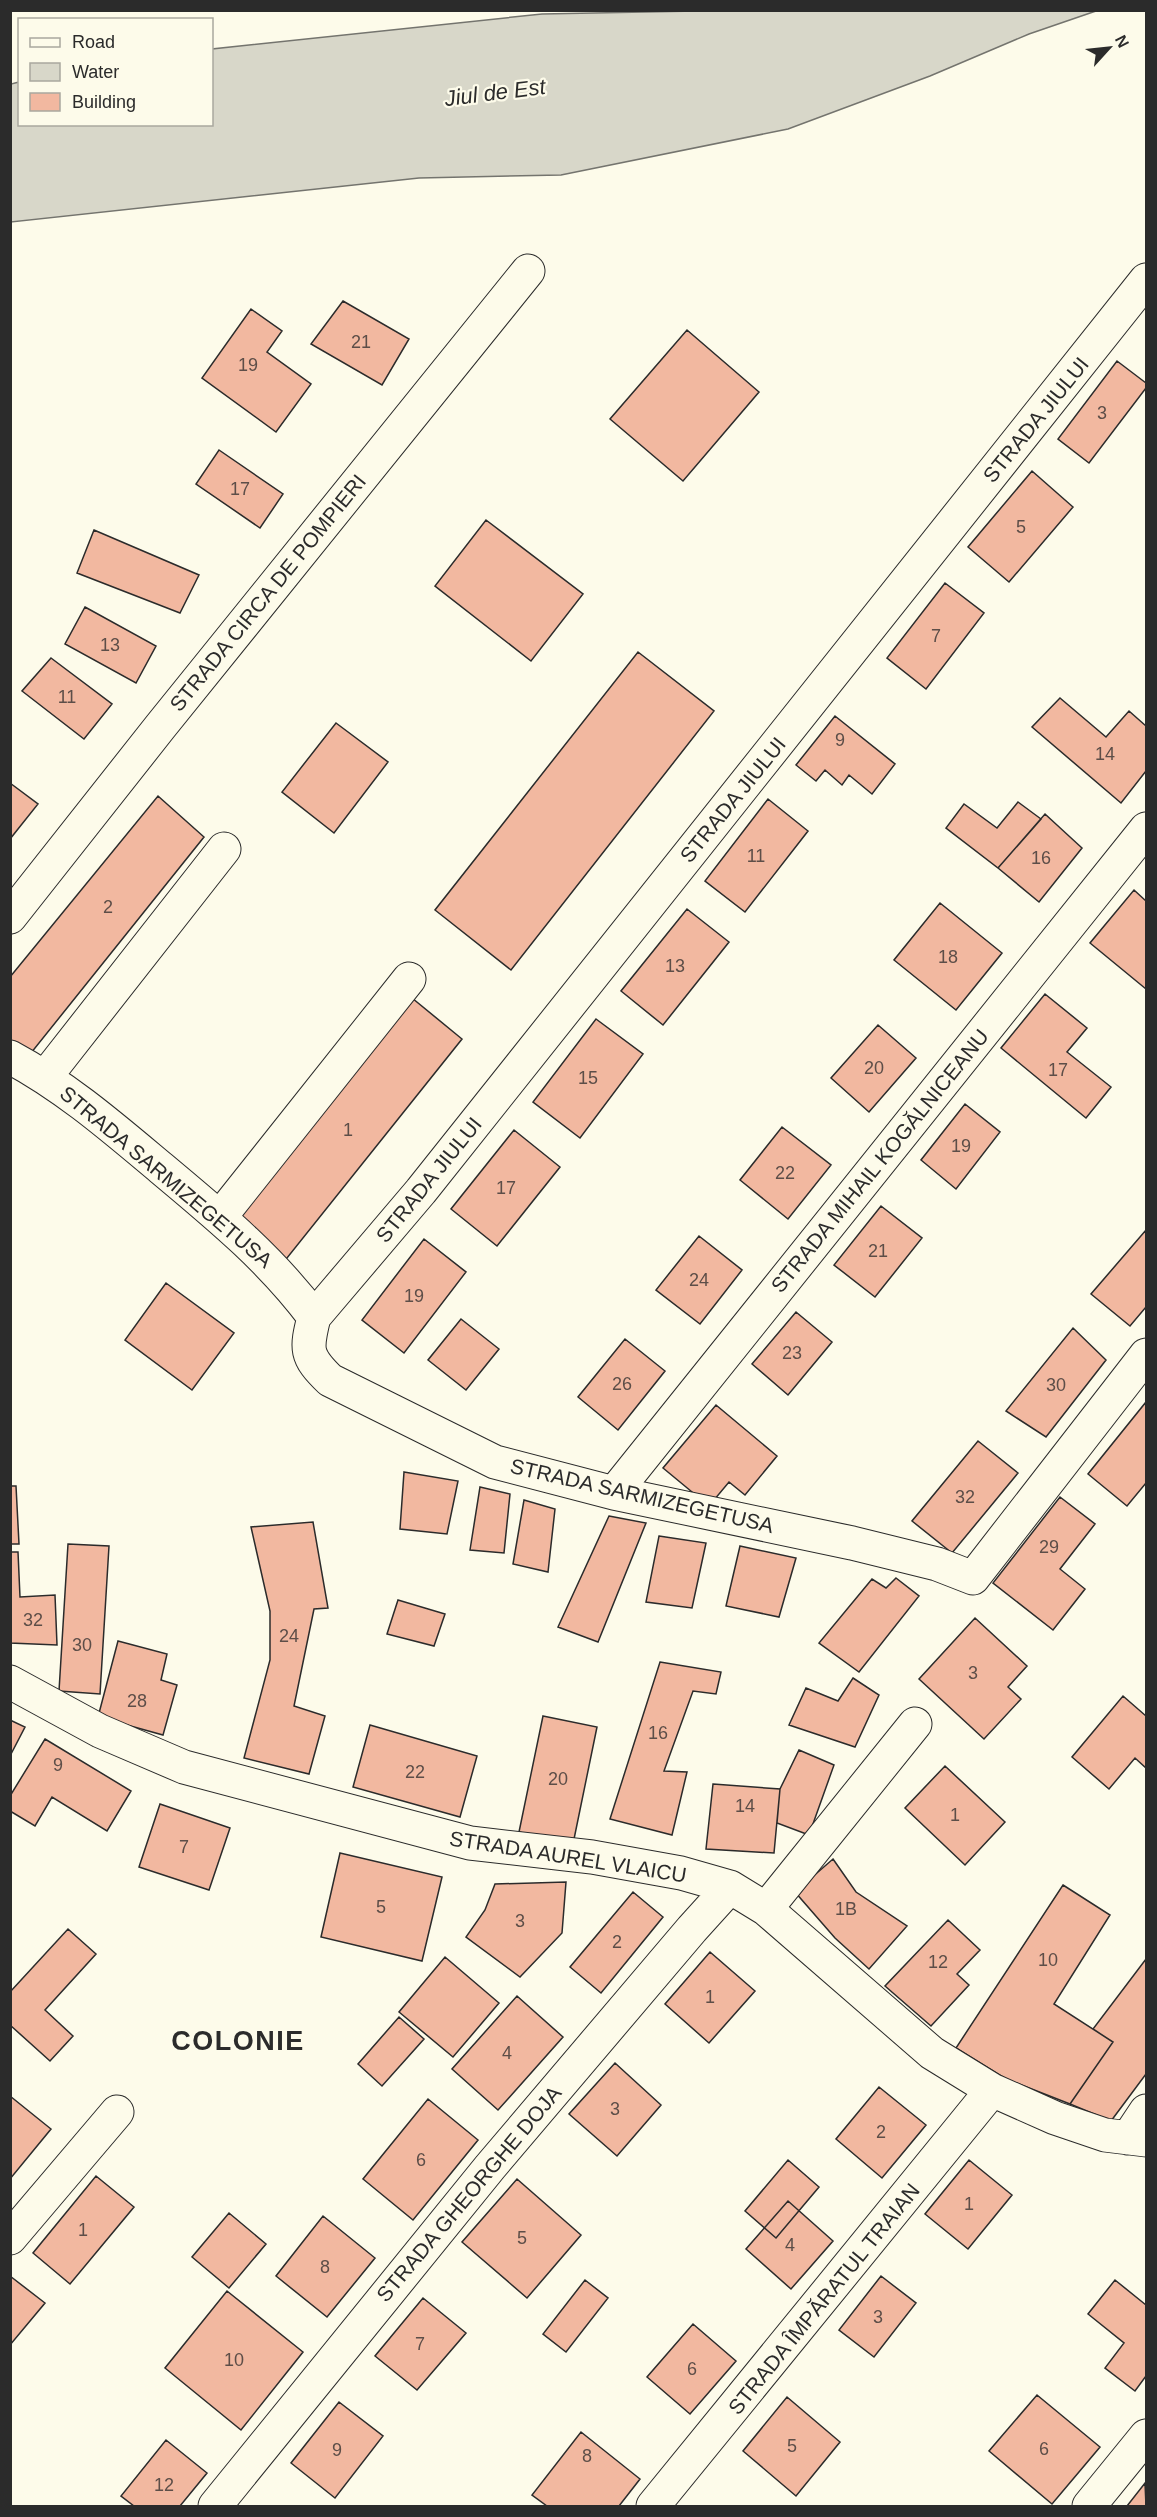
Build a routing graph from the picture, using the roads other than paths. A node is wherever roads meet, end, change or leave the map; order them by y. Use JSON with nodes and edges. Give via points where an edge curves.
{"nodes":[{"id":1,"x":528,"y":271,"type":"dead end"},
{"id":2,"x":1146,"y":280,"type":"edge"},
{"id":3,"x":1137,"y":314,"type":"edge"},
{"id":4,"x":1146,"y":829,"type":"edge"},
{"id":5,"x":224,"y":849,"type":"dead end"},
{"id":6,"x":10,"y":917,"type":"edge"},
{"id":7,"x":409,"y":979,"type":"dead end"},
{"id":8,"x":10,"y":1057,"type":"edge"},
{"id":9,"x":46,"y":1076,"type":"junction"},
{"id":10,"x":220,"y":1217,"type":"junction"},
{"id":11,"x":314,"y":1317,"type":"junction"},
{"id":12,"x":1146,"y":1355,"type":"edge"},
{"id":13,"x":614,"y":1493,"type":"junction"},
{"id":14,"x":10,"y":1682,"type":"edge"},
{"id":15,"x":915,"y":1724,"type":"dead end"},
{"id":16,"x":730,"y":1887,"type":"junction"},
{"id":17,"x":766,"y":1909,"type":"junction"},
{"id":18,"x":992,"y":2090,"type":"junction"},
{"id":19,"x":1146,"y":2111,"type":"edge"},
{"id":20,"x":117,"y":2112,"type":"dead end"},
{"id":21,"x":1137,"y":2139,"type":"edge"},
{"id":22,"x":10,"y":2238,"type":"edge"},
{"id":23,"x":1146,"y":2436,"type":"edge"},
{"id":24,"x":215,"y":2506,"type":"edge"},
{"id":25,"x":653,"y":2506,"type":"edge"},
{"id":26,"x":1089,"y":2506,"type":"edge"}],
"edges":[{"from":1,"to":6,"type":"street","name":"STRADA CIRCA DE POMPIERI"},
{"from":2,"to":3,"type":"street","name":"STRADA JIULUI"},
{"from":3,"to":11,"type":"street","name":"STRADA JIULUI"},
{"from":4,"to":13,"type":"street","name":"STRADA MIHAIL KOGĂLNICEANU"},
{"from":5,"to":9,"type":"street"},
{"from":7,"to":10,"type":"street"},
{"from":8,"to":9,"type":"street","name":"STRADA SARMIZEGETUSA"},
{"from":9,"to":10,"type":"street","name":"STRADA SARMIZEGETUSA"},
{"from":10,"to":11,"type":"street","name":"STRADA SARMIZEGETUSA","via":[[257,1250]]},
{"from":11,"to":13,"type":"street","name":"STRADA SARMIZEGETUSA","via":[[307,1344],[315,1365],[330,1380],[495,1462]]},
{"from":12,"to":13,"type":"street","name":"STRADA SARMIZEGETUSA","via":[[973,1578],[937,1564],[852,1543]]},
{"from":14,"to":16,"type":"street","name":"STRADA AUREL VLAICU","via":[[100,1731],[184,1767],[470,1843],[592,1857],[681,1873]]},
{"from":15,"to":17,"type":"street"},
{"from":16,"to":17,"type":"street","name":"STRADA AUREL VLAICU"},
{"from":16,"to":24,"type":"street","name":"STRADA GHEORGHE DOJA","via":[[490,2167]]},
{"from":17,"to":18,"type":"street","name":"STRADA AUREL VLAICU","via":[[932,2053]]},
{"from":18,"to":21,"type":"street","name":"STRADA AUREL VLAICU","via":[[1105,2135]]},
{"from":18,"to":25,"type":"street","name":"STRADA ÎMPĂRATUL TRAIAN"},
{"from":19,"to":21,"type":"street"},
{"from":20,"to":22,"type":"street"},
{"from":23,"to":26,"type":"street"}]}
